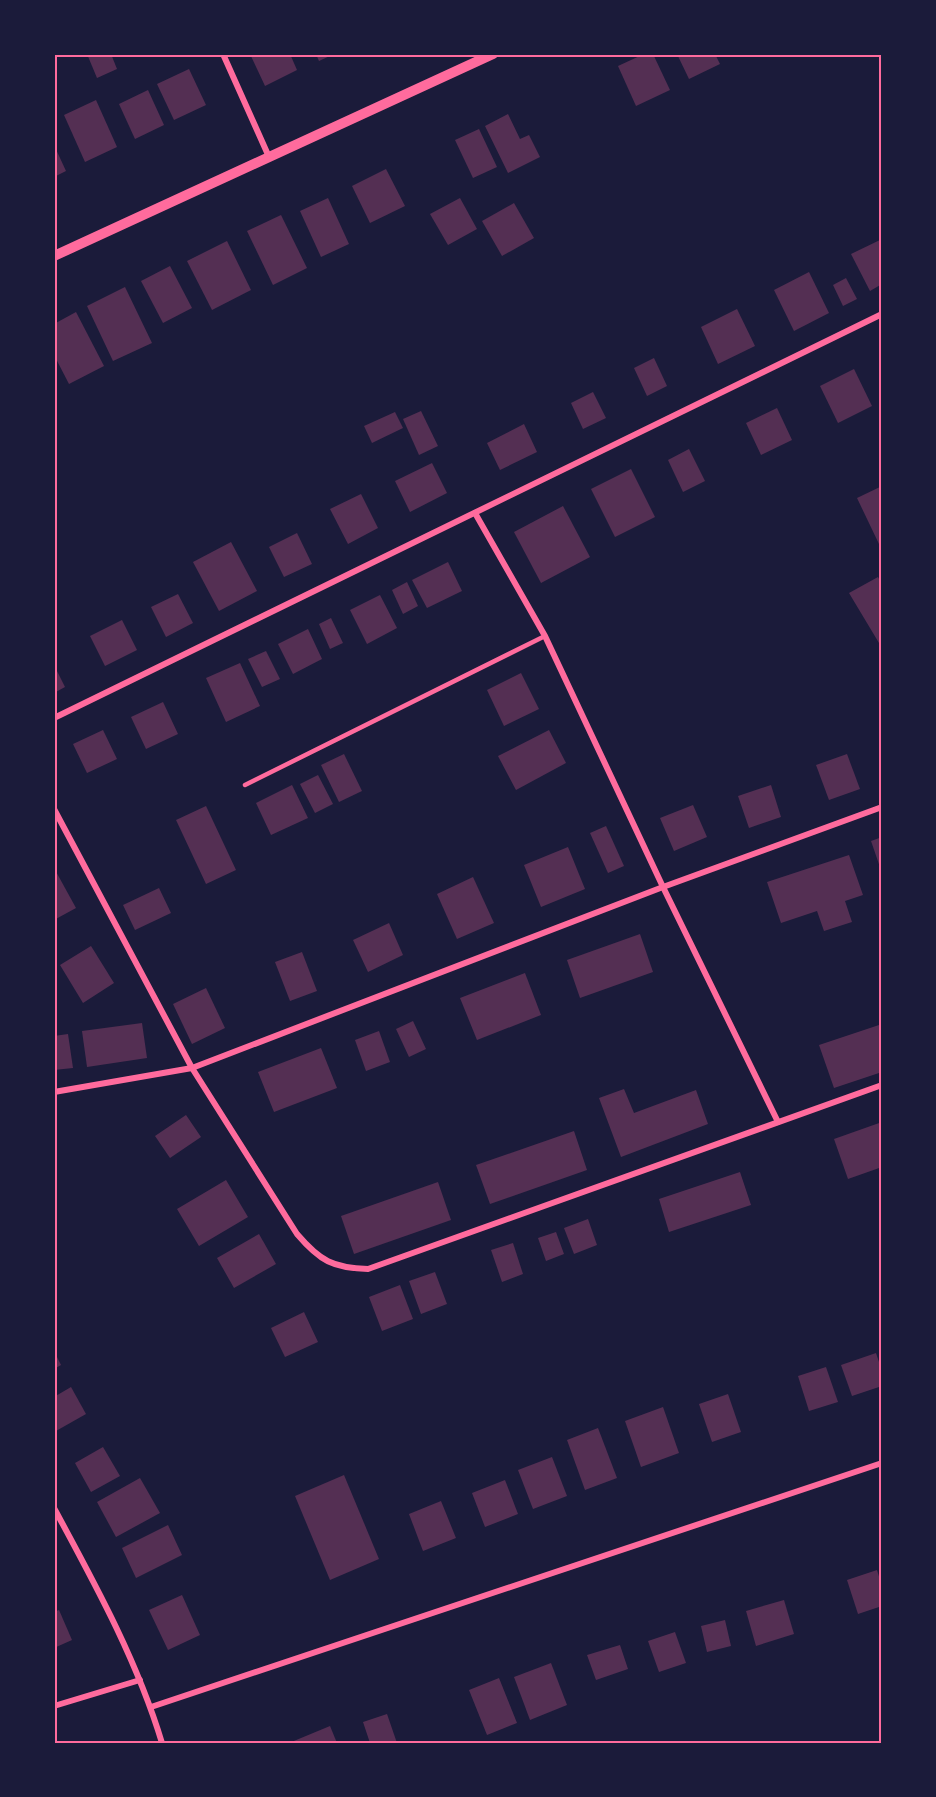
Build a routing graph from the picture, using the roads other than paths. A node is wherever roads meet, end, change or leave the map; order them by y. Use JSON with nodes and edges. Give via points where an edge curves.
{"nodes":[{"id":1,"x":223,"y":54,"type":"edge"},
{"id":2,"x":493,"y":54,"type":"edge"},
{"id":3,"x":269,"y":158,"type":"junction"},
{"id":4,"x":54,"y":256,"type":"edge"},
{"id":5,"x":882,"y":314,"type":"edge"},
{"id":6,"x":475,"y":513,"type":"junction"},
{"id":7,"x":545,"y":636,"type":"junction"},
{"id":8,"x":54,"y":718,"type":"edge"},
{"id":9,"x":245,"y":785,"type":"dead end"},
{"id":10,"x":882,"y":807,"type":"edge"},
{"id":11,"x":54,"y":809,"type":"edge"},
{"id":12,"x":663,"y":887,"type":"junction"},
{"id":13,"x":192,"y":1068,"type":"junction"},
{"id":14,"x":882,"y":1085,"type":"edge"},
{"id":15,"x":54,"y":1092,"type":"edge"},
{"id":16,"x":778,"y":1122,"type":"junction"},
{"id":17,"x":882,"y":1463,"type":"edge"},
{"id":18,"x":54,"y":1508,"type":"edge"},
{"id":19,"x":140,"y":1680,"type":"junction"},
{"id":20,"x":54,"y":1706,"type":"edge"},
{"id":21,"x":151,"y":1707,"type":"junction"},
{"id":22,"x":162,"y":1743,"type":"edge"}],
"edges":[{"from":1,"to":3,"type":"street"},
{"from":2,"to":3,"type":"street"},
{"from":3,"to":4,"type":"street"},
{"from":5,"to":6,"type":"street"},
{"from":6,"to":7,"type":"street"},
{"from":6,"to":8,"type":"street"},
{"from":7,"to":9,"type":"lane"},
{"from":7,"to":12,"type":"street"},
{"from":10,"to":12,"type":"street"},
{"from":11,"to":13,"type":"street"},
{"from":12,"to":13,"type":"street"},
{"from":12,"to":16,"type":"street"},
{"from":13,"to":15,"type":"street"},
{"from":13,"to":16,"type":"street","via":[[297,1234],[312,1252],[347,1268],[368,1269]]},
{"from":14,"to":16,"type":"street"},
{"from":17,"to":21,"type":"street"},
{"from":18,"to":19,"type":"street","via":[[104,1601]]},
{"from":19,"to":20,"type":"street"},
{"from":19,"to":21,"type":"street"},
{"from":21,"to":22,"type":"street"}]}
